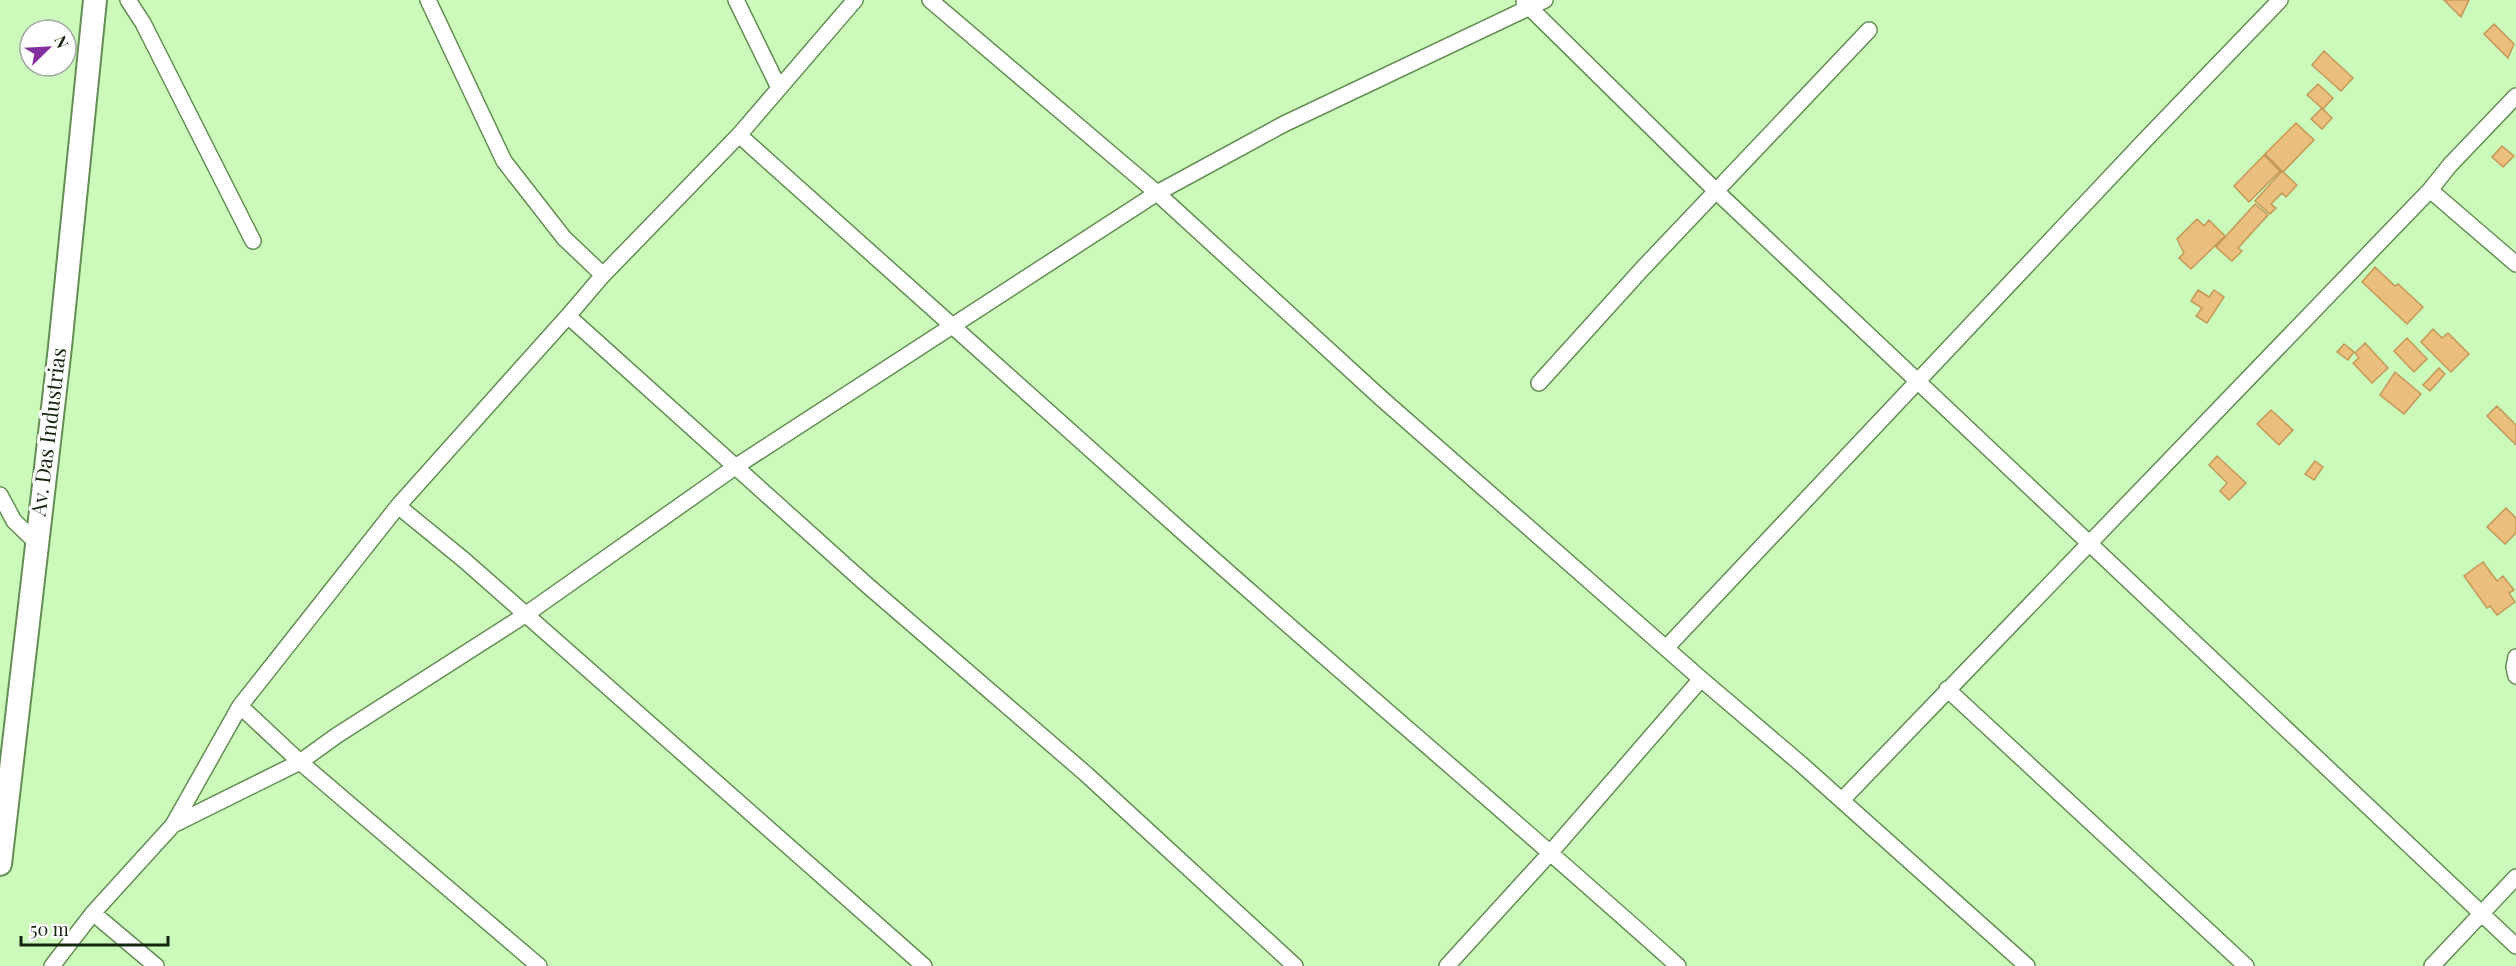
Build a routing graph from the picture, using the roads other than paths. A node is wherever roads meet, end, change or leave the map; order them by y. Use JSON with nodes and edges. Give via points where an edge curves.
{"nodes":[{"id":1,"x":95,"y":0,"type":"edge"},
{"id":2,"x":128,"y":0,"type":"edge"},
{"id":3,"x":428,"y":0,"type":"edge"},
{"id":4,"x":736,"y":0,"type":"edge"},
{"id":5,"x":855,"y":0,"type":"edge"},
{"id":6,"x":930,"y":0,"type":"edge"},
{"id":7,"x":1545,"y":0,"type":"edge"},
{"id":8,"x":2280,"y":0,"type":"edge"},
{"id":9,"x":1526,"y":4,"type":"edge"},
{"id":10,"x":1869,"y":30,"type":"dead end"},
{"id":11,"x":778,"y":88,"type":"junction"},
{"id":12,"x":2516,"y":96,"type":"edge"},
{"id":13,"x":739,"y":135,"type":"junction"},
{"id":14,"x":2430,"y":190,"type":"junction"},
{"id":15,"x":1717,"y":192,"type":"junction"},
{"id":16,"x":1157,"y":193,"type":"junction"},
{"id":17,"x":253,"y":241,"type":"dead end"},
{"id":18,"x":2516,"y":264,"type":"edge"},
{"id":19,"x":603,"y":275,"type":"junction"},
{"id":20,"x":568,"y":316,"type":"junction"},
{"id":21,"x":953,"y":324,"type":"junction"},
{"id":22,"x":1917,"y":382,"type":"junction"},
{"id":23,"x":1539,"y":383,"type":"dead end"},
{"id":24,"x":735,"y":467,"type":"junction"},
{"id":25,"x":0,"y":495,"type":"edge"},
{"id":26,"x":398,"y":506,"type":"junction"},
{"id":27,"x":36,"y":542,"type":"junction"},
{"id":28,"x":2087,"y":543,"type":"junction"},
{"id":29,"x":525,"y":615,"type":"junction"},
{"id":30,"x":1667,"y":647,"type":"junction"},
{"id":31,"x":2516,"y":657,"type":"edge"},
{"id":32,"x":2516,"y":676,"type":"edge"},
{"id":33,"x":1701,"y":679,"type":"junction"},
{"id":34,"x":1947,"y":689,"type":"junction"},
{"id":35,"x":240,"y":706,"type":"junction"},
{"id":36,"x":300,"y":762,"type":"junction"},
{"id":37,"x":1842,"y":800,"type":"junction"},
{"id":38,"x":172,"y":825,"type":"junction"},
{"id":39,"x":1551,"y":852,"type":"junction"},
{"id":40,"x":0,"y":864,"type":"edge"},
{"id":41,"x":2516,"y":877,"type":"edge"},
{"id":42,"x":2481,"y":912,"type":"junction"},
{"id":43,"x":93,"y":913,"type":"junction"},
{"id":44,"x":2516,"y":946,"type":"edge"},
{"id":45,"x":52,"y":966,"type":"edge"},
{"id":46,"x":156,"y":966,"type":"edge"},
{"id":47,"x":539,"y":966,"type":"edge"},
{"id":48,"x":924,"y":966,"type":"edge"},
{"id":49,"x":1295,"y":966,"type":"edge"},
{"id":50,"x":1448,"y":966,"type":"edge"},
{"id":51,"x":1678,"y":966,"type":"edge"},
{"id":52,"x":2027,"y":966,"type":"edge"},
{"id":53,"x":2246,"y":966,"type":"edge"},
{"id":54,"x":2432,"y":966,"type":"edge"}],
"edges":[{"from":1,"to":27,"type":"main road","name":"Av. Das Industrias"},
{"from":2,"to":17,"type":"street"},
{"from":3,"to":19,"type":"street","via":[[504,161],[564,238]]},
{"from":4,"to":11,"type":"street"},
{"from":5,"to":11,"type":"street"},
{"from":6,"to":16,"type":"street"},
{"from":7,"to":9,"type":"street"},
{"from":8,"to":22,"type":"street"},
{"from":9,"to":15,"type":"street"},
{"from":9,"to":16,"type":"street","via":[[1284,124]]},
{"from":10,"to":15,"type":"street"},
{"from":11,"to":13,"type":"street"},
{"from":12,"to":14,"type":"street"},
{"from":13,"to":19,"type":"street"},
{"from":13,"to":21,"type":"street"},
{"from":14,"to":18,"type":"street"},
{"from":14,"to":28,"type":"street"},
{"from":15,"to":22,"type":"street"},
{"from":15,"to":23,"type":"street"},
{"from":16,"to":21,"type":"street"},
{"from":16,"to":30,"type":"street","via":[[1381,398]]},
{"from":19,"to":20,"type":"street"},
{"from":20,"to":24,"type":"street"},
{"from":20,"to":26,"type":"street"},
{"from":21,"to":24,"type":"street"},
{"from":21,"to":39,"type":"street","via":[[1184,533]]},
{"from":22,"to":28,"type":"street"},
{"from":22,"to":30,"type":"street"},
{"from":24,"to":29,"type":"street"},
{"from":24,"to":49,"type":"street","via":[[1086,774]]},
{"from":25,"to":27,"type":"street","via":[[14,521]]},
{"from":26,"to":29,"type":"street"},
{"from":26,"to":35,"type":"street"},
{"from":27,"to":40,"type":"main road","name":"Av. Das Industrias"},
{"from":28,"to":34,"type":"street"},
{"from":28,"to":42,"type":"street"},
{"from":29,"to":36,"type":"street"},
{"from":29,"to":48,"type":"street"},
{"from":30,"to":33,"type":"street"},
{"from":31,"to":32,"type":"street"},
{"from":33,"to":37,"type":"street"},
{"from":33,"to":39,"type":"street"},
{"from":34,"to":37,"type":"street"},
{"from":34,"to":53,"type":"street"},
{"from":35,"to":36,"type":"street"},
{"from":35,"to":38,"type":"street"},
{"from":36,"to":38,"type":"street"},
{"from":36,"to":47,"type":"street"},
{"from":37,"to":52,"type":"street"},
{"from":38,"to":43,"type":"street"},
{"from":39,"to":50,"type":"street"},
{"from":39,"to":51,"type":"street"},
{"from":41,"to":42,"type":"street"},
{"from":42,"to":44,"type":"street"},
{"from":42,"to":54,"type":"street"},
{"from":43,"to":45,"type":"street"},
{"from":43,"to":46,"type":"street"}]}
